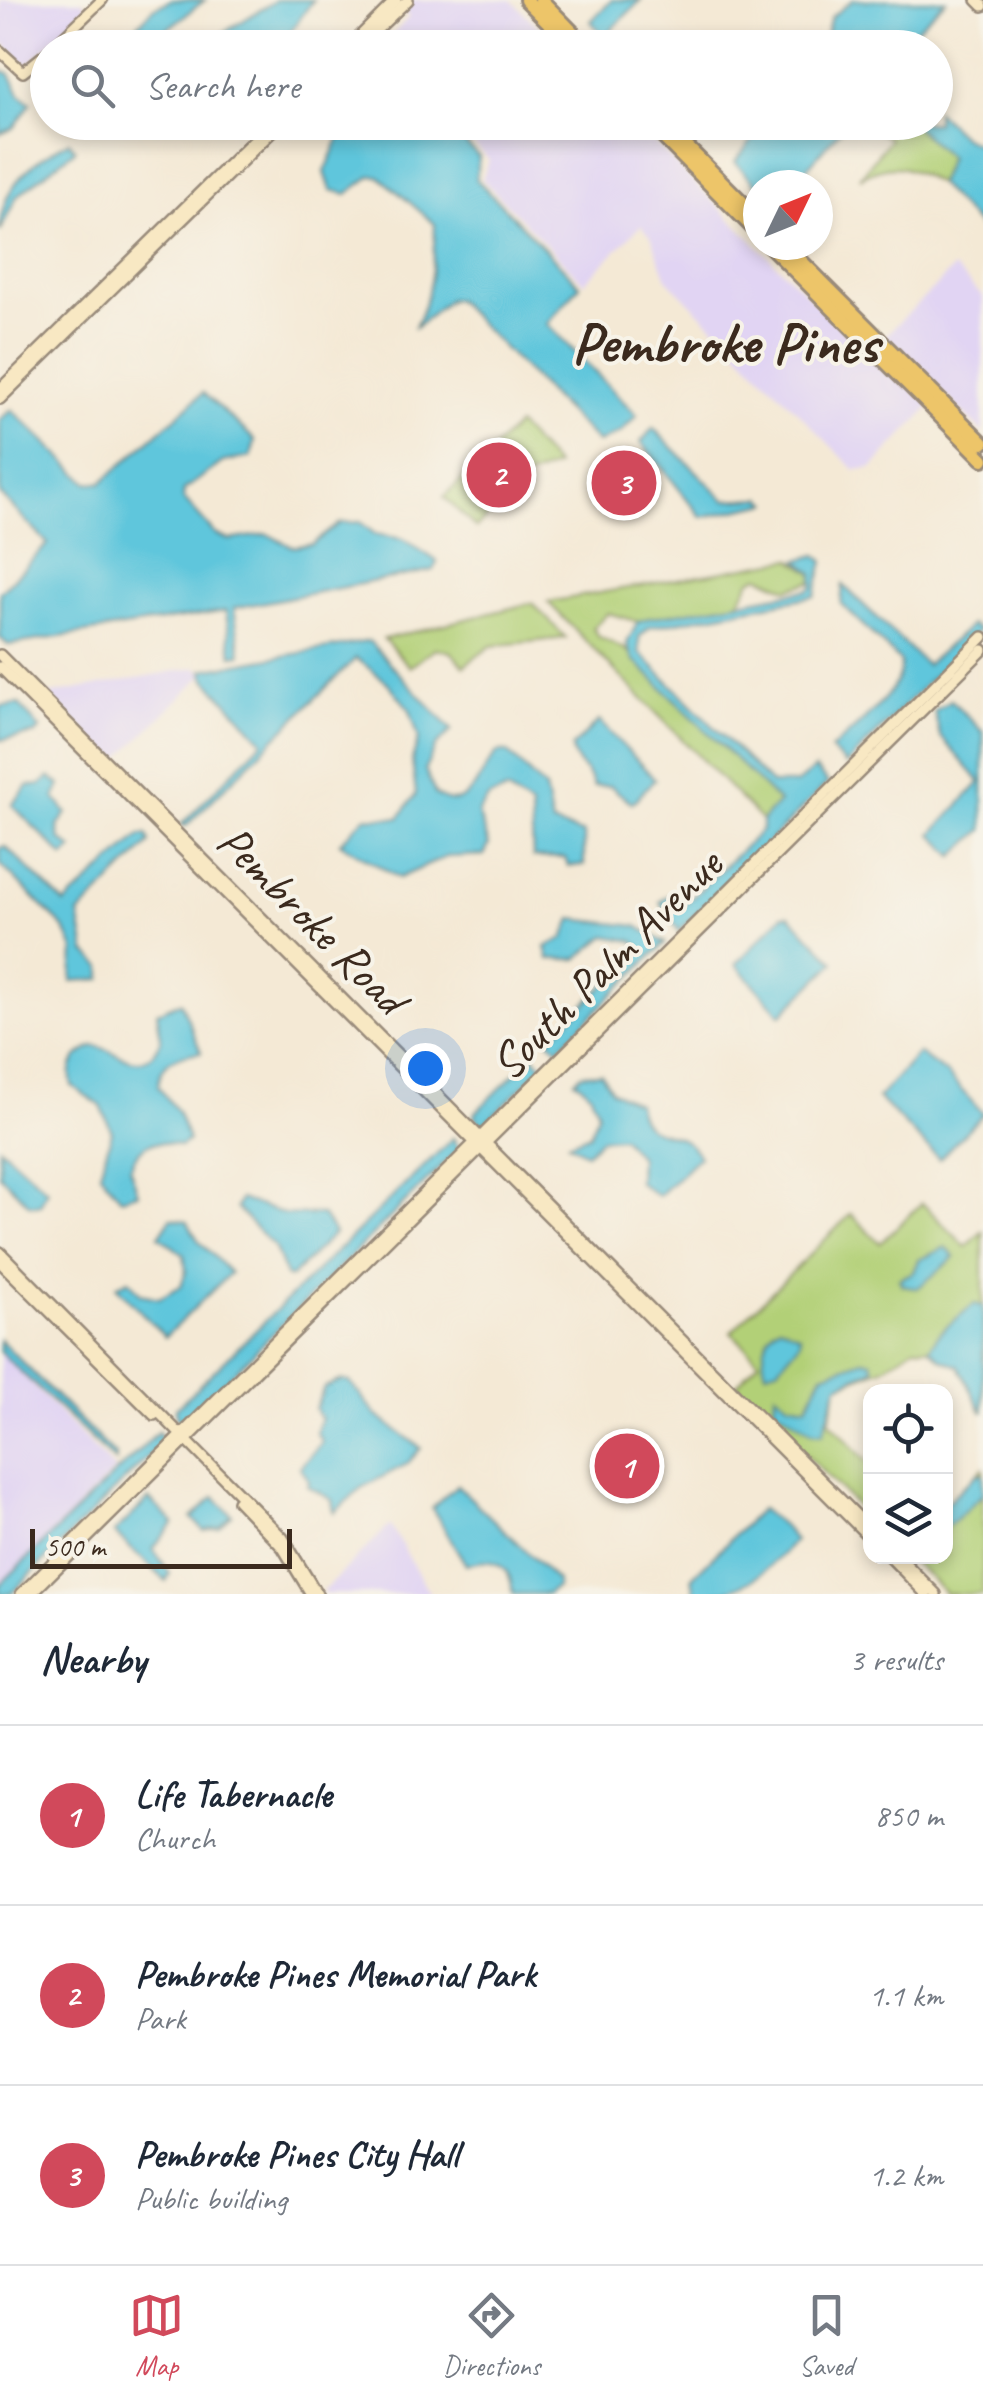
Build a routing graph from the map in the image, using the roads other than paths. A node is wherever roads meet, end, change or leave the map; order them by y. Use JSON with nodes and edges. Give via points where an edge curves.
{"nodes":[{"id":1,"x":102,"y":0,"type":"edge"},
{"id":2,"x":408,"y":0,"type":"edge"},
{"id":3,"x":526,"y":0,"type":"edge"},
{"id":4,"x":541,"y":0,"type":"edge"},
{"id":5,"x":977,"y":0,"type":"edge"},
{"id":6,"x":395,"y":5,"type":"edge"},
{"id":7,"x":983,"y":6,"type":"edge"},
{"id":8,"x":71,"y":30,"type":"edge"},
{"id":9,"x":368,"y":30,"type":"edge"},
{"id":10,"x":374,"y":30,"type":"edge"},
{"id":11,"x":556,"y":30,"type":"edge"},
{"id":12,"x":570,"y":30,"type":"edge"},
{"id":13,"x":0,"y":51,"type":"edge"},
{"id":14,"x":30,"y":66,"type":"edge"},
{"id":15,"x":254,"y":140,"type":"edge"},
{"id":16,"x":264,"y":140,"type":"edge"},
{"id":17,"x":666,"y":140,"type":"edge"},
{"id":18,"x":680,"y":140,"type":"edge"},
{"id":19,"x":743,"y":203,"type":"edge"},
{"id":20,"x":743,"y":219,"type":"edge"},
{"id":21,"x":788,"y":260,"type":"edge"},
{"id":22,"x":792,"y":260,"type":"edge"},
{"id":23,"x":794,"y":265,"type":"junction"},
{"id":24,"x":0,"y":389,"type":"edge"},
{"id":25,"x":0,"y":399,"type":"edge"},
{"id":26,"x":983,"y":443,"type":"edge"},
{"id":27,"x":983,"y":459,"type":"edge"},
{"id":28,"x":983,"y":637,"type":"edge"},
{"id":29,"x":983,"y":650,"type":"edge"},
{"id":30,"x":0,"y":655,"type":"edge"},
{"id":31,"x":0,"y":667,"type":"edge"},
{"id":32,"x":36,"y":696,"type":"junction"},
{"id":33,"x":481,"y":1143,"type":"junction"},
{"id":34,"x":0,"y":1252,"type":"edge"},
{"id":35,"x":0,"y":1262,"type":"edge"},
{"id":36,"x":181,"y":1440,"type":"junction"},
{"id":37,"x":863,"y":1522,"type":"edge"},
{"id":38,"x":863,"y":1531,"type":"edge"},
{"id":39,"x":899,"y":1564,"type":"edge"},
{"id":40,"x":904,"y":1564,"type":"edge"},
{"id":41,"x":909,"y":1572,"type":"junction"},
{"id":42,"x":21,"y":1594,"type":"edge"},
{"id":43,"x":30,"y":1594,"type":"edge"},
{"id":44,"x":314,"y":1594,"type":"edge"},
{"id":45,"x":926,"y":1594,"type":"edge"},
{"id":46,"x":936,"y":1594,"type":"edge"}],
"edges":[{"from":1,"to":8,"type":"main road"},
{"from":2,"to":6,"type":"main road"},
{"from":3,"to":11,"type":"highway"},
{"from":4,"to":12,"type":"highway"},
{"from":5,"to":7,"type":"main road"},
{"from":6,"to":9,"type":"main road"},
{"from":6,"to":10,"type":"main road"},
{"from":13,"to":14,"type":"main road","via":[[23,72]]},
{"from":15,"to":24,"type":"main road"},
{"from":16,"to":25,"type":"main road"},
{"from":17,"to":20,"type":"highway"},
{"from":18,"to":19,"type":"highway"},
{"from":21,"to":23,"type":"highway"},
{"from":22,"to":23,"type":"highway"},
{"from":23,"to":26,"type":"highway","via":[[814,276]]},
{"from":23,"to":27,"type":"highway"},
{"from":28,"to":33,"type":"main road","name":"South Palm Avenue"},
{"from":29,"to":33,"type":"main road","name":"South Palm Avenue"},
{"from":30,"to":32,"type":"main road","name":"Pembroke Road"},
{"from":31,"to":32,"type":"main road","name":"Pembroke Road"},
{"from":32,"to":33,"type":"main road","name":"Pembroke Road"},
{"from":33,"to":36,"type":"main road","name":"South Palm Avenue"},
{"from":33,"to":37,"type":"main road","name":"Pembroke Road"},
{"from":33,"to":38,"type":"main road","name":"Pembroke Road"},
{"from":34,"to":36,"type":"main road"},
{"from":35,"to":36,"type":"main road"},
{"from":36,"to":42,"type":"main road","name":"South Palm Avenue"},
{"from":36,"to":43,"type":"main road","name":"South Palm Avenue"},
{"from":36,"to":44,"type":"main road","via":[[276,1539]]},
{"from":39,"to":41,"type":"main road"},
{"from":40,"to":41,"type":"main road"},
{"from":41,"to":45,"type":"main road"},
{"from":41,"to":46,"type":"main road"}]}
